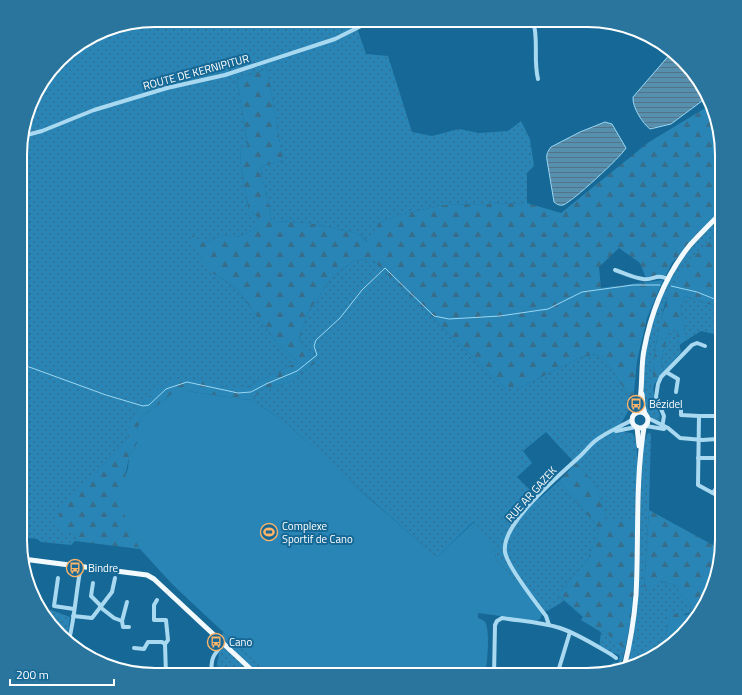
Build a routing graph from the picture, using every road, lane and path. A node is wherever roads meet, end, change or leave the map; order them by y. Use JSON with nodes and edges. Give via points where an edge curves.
{"nodes":[{"id":1,"x":359,"y":27,"type":"edge"},
{"id":2,"x":534,"y":27,"type":"edge"},
{"id":3,"x":538,"y":79,"type":"dead end"},
{"id":4,"x":29,"y":134,"type":"edge"},
{"id":5,"x":715,"y":219,"type":"edge"},
{"id":6,"x":615,"y":270,"type":"dead end"},
{"id":7,"x":668,"y":279,"type":"junction"},
{"id":8,"x":705,"y":346,"type":"dead end"},
{"id":9,"x":666,"y":372,"type":"junction"},
{"id":10,"x":641,"y":389,"type":"junction"},
{"id":11,"x":676,"y":392,"type":"dead end"},
{"id":12,"x":681,"y":401,"type":"dead end"},
{"id":13,"x":636,"y":413,"type":"junction"},
{"id":14,"x":647,"y":416,"type":"junction"},
{"id":15,"x":699,"y":416,"type":"junction"},
{"id":16,"x":715,"y":416,"type":"edge"},
{"id":17,"x":632,"y":420,"type":"junction"},
{"id":18,"x":636,"y":427,"type":"junction"},
{"id":19,"x":645,"y":427,"type":"junction"},
{"id":20,"x":662,"y":427,"type":"junction"},
{"id":21,"x":612,"y":431,"type":"junction"},
{"id":22,"x":715,"y":439,"type":"edge"},
{"id":23,"x":698,"y":440,"type":"junction"},
{"id":24,"x":640,"y":454,"type":"junction"},
{"id":25,"x":698,"y":458,"type":"junction"},
{"id":26,"x":715,"y":458,"type":"edge"},
{"id":27,"x":715,"y":490,"type":"edge"},
{"id":28,"x":713,"y":493,"type":"joint"},
{"id":29,"x":28,"y":560,"type":"edge"},
{"id":30,"x":81,"y":566,"type":"junction"},
{"id":31,"x":58,"y":578,"type":"dead end"},
{"id":32,"x":115,"y":578,"type":"dead end"},
{"id":33,"x":93,"y":583,"type":"dead end"},
{"id":34,"x":157,"y":600,"type":"dead end"},
{"id":35,"x":127,"y":602,"type":"dead end"},
{"id":36,"x":101,"y":607,"type":"junction"},
{"id":37,"x":74,"y":609,"type":"junction"},
{"id":38,"x":73,"y":616,"type":"junction"},
{"id":39,"x":122,"y":621,"type":"junction"},
{"id":40,"x":548,"y":625,"type":"junction"},
{"id":41,"x":129,"y":628,"type":"dead end"},
{"id":42,"x":570,"y":632,"type":"junction"},
{"id":43,"x":69,"y":634,"type":"edge"},
{"id":44,"x":224,"y":643,"type":"junction"},
{"id":45,"x":165,"y":644,"type":"junction"},
{"id":46,"x":134,"y":648,"type":"dead end"},
{"id":47,"x":616,"y":658,"type":"dead end"},
{"id":48,"x":625,"y":662,"type":"edge"},
{"id":49,"x":166,"y":668,"type":"edge"},
{"id":50,"x":212,"y":668,"type":"edge"},
{"id":51,"x":250,"y":668,"type":"edge"},
{"id":52,"x":494,"y":668,"type":"edge"},
{"id":53,"x":559,"y":668,"type":"edge"}],
"edges":[{"from":1,"to":4,"type":"street","name":"ROUTE DE KERNIPITUR","via":[[335,39],[225,75],[167,88],[94,110]]},
{"from":2,"to":3,"type":"street","via":[[537,38]]},
{"from":5,"to":7,"type":"main road","via":[[691,244]]},
{"from":6,"to":7,"type":"street","via":[[645,280],[658,276]]},
{"from":7,"to":10,"type":"main road","via":[[657,301],[647,332]]},
{"from":8,"to":9,"type":"street","via":[[692,344]]},
{"from":9,"to":11,"type":"street","via":[[677,378]]},
{"from":9,"to":20,"type":"street","via":[[658,384],[657,394],[657,401],[664,416]]},
{"from":10,"to":13,"type":"main road"},
{"from":10,"to":14,"type":"main road"},
{"from":12,"to":15,"type":"street","via":[[680,415]]},
{"from":13,"to":14,"type":"main road","via":[[640,412]]},
{"from":13,"to":17,"type":"main road"},
{"from":14,"to":19,"type":"main road"},
{"from":14,"to":20,"type":"street"},
{"from":15,"to":16,"type":"street"},
{"from":15,"to":23,"type":"street"},
{"from":17,"to":18,"type":"main road"},
{"from":17,"to":21,"type":"street","name":"RUE AR GAZEK"},
{"from":18,"to":19,"type":"main road"},
{"from":18,"to":21,"type":"street","name":"RUE AR GAZEK"},
{"from":18,"to":24,"type":"main road"},
{"from":19,"to":20,"type":"street"},
{"from":19,"to":24,"type":"main road"},
{"from":20,"to":23,"type":"street","via":[[680,438]]},
{"from":21,"to":40,"type":"street","name":"RUE AR GAZEK","via":[[596,441],[535,500],[515,523],[506,540],[508,562],[546,616]]},
{"from":22,"to":23,"type":"street"},
{"from":23,"to":25,"type":"street"},
{"from":24,"to":48,"type":"main road","via":[[636,597]]},
{"from":25,"to":26,"type":"street"},
{"from":25,"to":28,"type":"street","via":[[698,485]]},
{"from":27,"to":28,"type":"street"},
{"from":29,"to":30,"type":"main road"},
{"from":30,"to":37,"type":"street"},
{"from":30,"to":44,"type":"main road","via":[[147,575]]},
{"from":31,"to":37,"type":"street","via":[[54,606]]},
{"from":32,"to":36,"type":"street","via":[[112,592]]},
{"from":33,"to":36,"type":"street","via":[[91,596]]},
{"from":34,"to":45,"type":"street","via":[[154,605],[154,620],[166,620],[168,640]]},
{"from":35,"to":39,"type":"street"},
{"from":36,"to":38,"type":"street","via":[[92,618]]},
{"from":36,"to":39,"type":"street"},
{"from":37,"to":38,"type":"street"},
{"from":38,"to":43,"type":"street"},
{"from":39,"to":41,"type":"street","via":[[123,627]]},
{"from":40,"to":42,"type":"street"},
{"from":40,"to":52,"type":"street","via":[[502,618],[497,621],[494,625]]},
{"from":42,"to":47,"type":"street"},
{"from":42,"to":53,"type":"street"},
{"from":44,"to":50,"type":"street","via":[[215,653]]},
{"from":44,"to":51,"type":"main road"},
{"from":45,"to":46,"type":"street","via":[[148,642],[144,648]]},
{"from":45,"to":49,"type":"street"}]}
